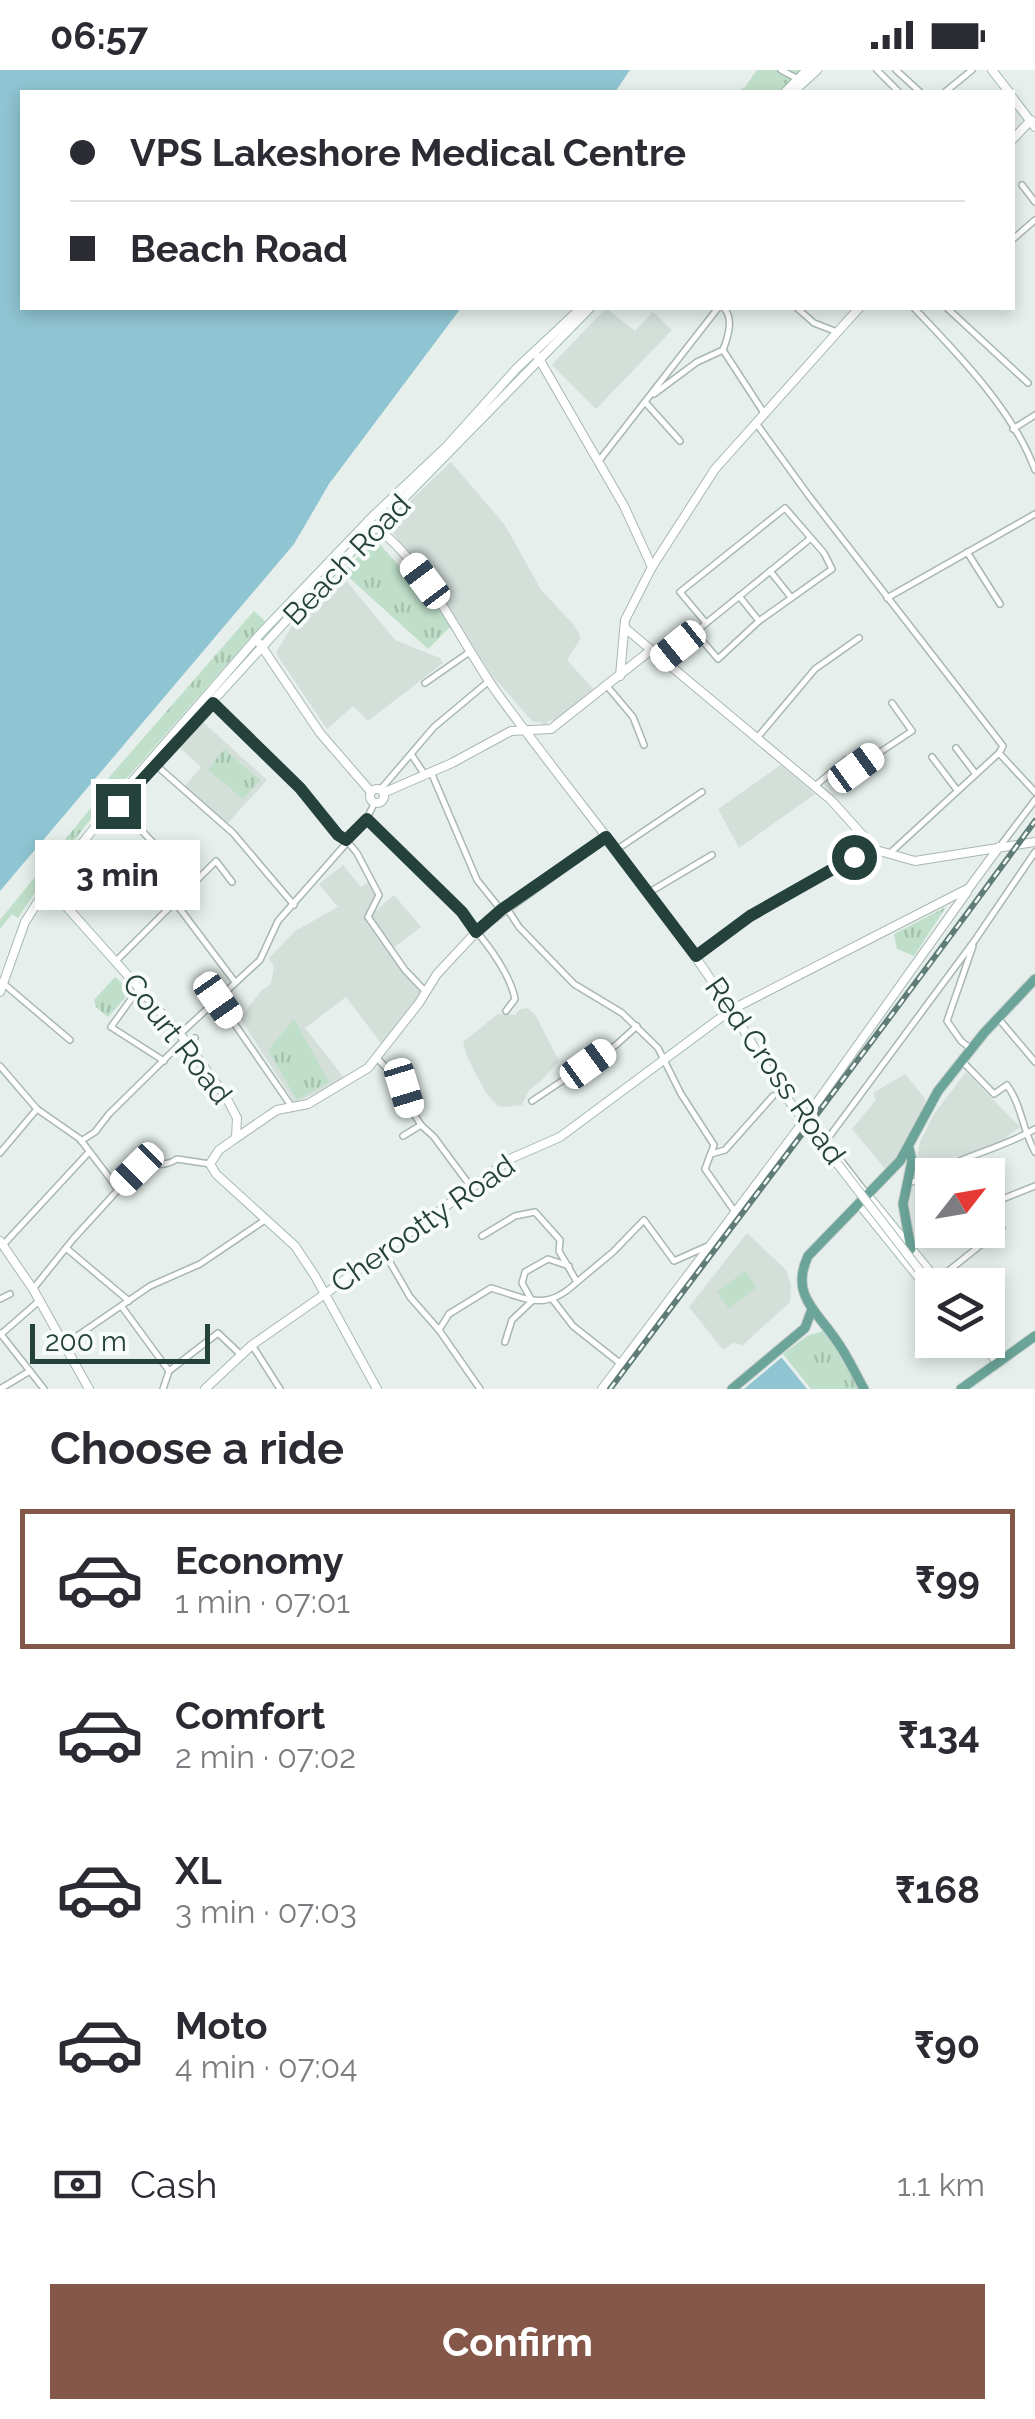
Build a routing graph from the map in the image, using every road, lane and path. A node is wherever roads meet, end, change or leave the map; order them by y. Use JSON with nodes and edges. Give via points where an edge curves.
{"nodes":[{"id":1,"x":781,"y":70,"type":"edge"},
{"id":2,"x":807,"y":70,"type":"edge"},
{"id":3,"x":816,"y":70,"type":"edge"},
{"id":4,"x":877,"y":70,"type":"edge"},
{"id":5,"x":896,"y":70,"type":"edge"},
{"id":6,"x":972,"y":70,"type":"edge"},
{"id":7,"x":992,"y":70,"type":"edge"},
{"id":8,"x":798,"y":87,"type":"edge"},
{"id":9,"x":897,"y":90,"type":"edge"},
{"id":10,"x":918,"y":90,"type":"edge"},
{"id":11,"x":947,"y":90,"type":"edge"},
{"id":12,"x":1007,"y":90,"type":"edge"},
{"id":13,"x":1015,"y":100,"type":"edge"},
{"id":14,"x":1034,"y":121,"type":"edge"},
{"id":15,"x":1015,"y":137,"type":"edge"},
{"id":16,"x":1022,"y":186,"type":"dead end"},
{"id":17,"x":1035,"y":202,"type":"edge"},
{"id":18,"x":1035,"y":220,"type":"edge"},
{"id":19,"x":1015,"y":237,"type":"edge"},
{"id":20,"x":579,"y":310,"type":"edge"},
{"id":21,"x":588,"y":310,"type":"edge"},
{"id":22,"x":719,"y":310,"type":"edge"},
{"id":23,"x":723,"y":310,"type":"edge"},
{"id":24,"x":799,"y":310,"type":"edge"},
{"id":25,"x":857,"y":310,"type":"edge"},
{"id":26,"x":916,"y":310,"type":"edge"},
{"id":27,"x":949,"y":310,"type":"edge"},
{"id":28,"x":837,"y":332,"type":"junction"},
{"id":29,"x":723,"y":350,"type":"junction"},
{"id":30,"x":538,"y":357,"type":"junction"},
{"id":31,"x":1028,"y":383,"type":"dead end"},
{"id":32,"x":647,"y":401,"type":"junction"},
{"id":33,"x":764,"y":413,"type":"junction"},
{"id":34,"x":1035,"y":415,"type":"edge"},
{"id":35,"x":756,"y":423,"type":"junction"},
{"id":36,"x":1013,"y":429,"type":"junction"},
{"id":37,"x":680,"y":441,"type":"dead end"},
{"id":38,"x":598,"y":462,"type":"junction"},
{"id":39,"x":1035,"y":470,"type":"edge"},
{"id":40,"x":1035,"y":514,"type":"edge"},
{"id":41,"x":372,"y":524,"type":"junction"},
{"id":42,"x":810,"y":538,"type":"junction"},
{"id":43,"x":967,"y":552,"type":"junction"},
{"id":44,"x":652,"y":566,"type":"junction"},
{"id":45,"x":770,"y":571,"type":"junction"},
{"id":46,"x":739,"y":596,"type":"junction"},
{"id":47,"x":790,"y":596,"type":"junction"},
{"id":48,"x":887,"y":598,"type":"junction"},
{"id":49,"x":1000,"y":604,"type":"dead end"},
{"id":50,"x":759,"y":621,"type":"junction"},
{"id":51,"x":706,"y":623,"type":"junction"},
{"id":52,"x":625,"y":628,"type":"junction"},
{"id":53,"x":695,"y":632,"type":"junction"},
{"id":54,"x":859,"y":638,"type":"dead end"},
{"id":55,"x":255,"y":640,"type":"junction"},
{"id":56,"x":263,"y":647,"type":"junction"},
{"id":57,"x":651,"y":650,"type":"junction"},
{"id":58,"x":470,"y":651,"type":"junction"},
{"id":59,"x":662,"y":660,"type":"junction"},
{"id":60,"x":620,"y":676,"type":"junction"},
{"id":61,"x":489,"y":681,"type":"junction"},
{"id":62,"x":426,"y":682,"type":"dead end"},
{"id":63,"x":608,"y":686,"type":"junction"},
{"id":64,"x":213,"y":703,"type":"junction"},
{"id":65,"x":892,"y":703,"type":"dead end"},
{"id":66,"x":525,"y":729,"type":"junction"},
{"id":67,"x":551,"y":729,"type":"junction"},
{"id":68,"x":757,"y":738,"type":"junction"},
{"id":69,"x":644,"y":745,"type":"dead end"},
{"id":70,"x":956,"y":748,"type":"dead end"},
{"id":71,"x":540,"y":750,"type":"junction"},
{"id":72,"x":999,"y":753,"type":"junction"},
{"id":73,"x":411,"y":754,"type":"junction"},
{"id":74,"x":932,"y":758,"type":"dead end"},
{"id":75,"x":157,"y":766,"type":"junction"},
{"id":76,"x":976,"y":773,"type":"junction"},
{"id":77,"x":428,"y":774,"type":"junction"},
{"id":78,"x":815,"y":786,"type":"junction"},
{"id":79,"x":957,"y":790,"type":"junction"},
{"id":80,"x":378,"y":792,"type":"junction"},
{"id":81,"x":702,"y":792,"type":"dead end"},
{"id":82,"x":1035,"y":792,"type":"edge"},
{"id":83,"x":1035,"y":800,"type":"edge"},
{"id":84,"x":374,"y":802,"type":"joint"},
{"id":85,"x":118,"y":806,"type":"junction"},
{"id":86,"x":106,"y":815,"type":"junction"},
{"id":87,"x":367,"y":819,"type":"junction"},
{"id":88,"x":606,"y":837,"type":"junction"},
{"id":89,"x":346,"y":840,"type":"junction"},
{"id":90,"x":1035,"y":842,"type":"edge"},
{"id":91,"x":871,"y":846,"type":"junction"},
{"id":92,"x":999,"y":848,"type":"junction"},
{"id":93,"x":616,"y":850,"type":"junction"},
{"id":94,"x":1035,"y":852,"type":"edge"},
{"id":95,"x":164,"y":854,"type":"dead end"},
{"id":96,"x":712,"y":854,"type":"dead end"},
{"id":97,"x":889,"y":854,"type":"junction"},
{"id":98,"x":232,"y":882,"type":"dead end"},
{"id":99,"x":48,"y":886,"type":"junction"},
{"id":100,"x":970,"y":888,"type":"junction"},
{"id":101,"x":648,"y":893,"type":"junction"},
{"id":102,"x":176,"y":904,"type":"junction"},
{"id":103,"x":294,"y":905,"type":"junction"},
{"id":104,"x":504,"y":909,"type":"junction"},
{"id":105,"x":476,"y":932,"type":"junction"},
{"id":106,"x":975,"y":940,"type":"junction"},
{"id":107,"x":696,"y":956,"type":"junction"},
{"id":108,"x":116,"y":961,"type":"junction"},
{"id":109,"x":1035,"y":978,"type":"edge"},
{"id":110,"x":235,"y":982,"type":"junction"},
{"id":111,"x":139,"y":987,"type":"junction"},
{"id":112,"x":2,"y":988,"type":"edge"},
{"id":113,"x":425,"y":992,"type":"junction"},
{"id":114,"x":218,"y":1000,"type":"junction"},
{"id":115,"x":731,"y":1010,"type":"junction"},
{"id":116,"x":506,"y":1011,"type":"dead end"},
{"id":117,"x":998,"y":1018,"type":"junction"},
{"id":118,"x":636,"y":1026,"type":"junction"},
{"id":119,"x":186,"y":1039,"type":"junction"},
{"id":120,"x":70,"y":1040,"type":"dead end"},
{"id":121,"x":971,"y":1049,"type":"junction"},
{"id":122,"x":376,"y":1057,"type":"junction"},
{"id":123,"x":665,"y":1057,"type":"junction"},
{"id":124,"x":164,"y":1061,"type":"junction"},
{"id":125,"x":962,"y":1061,"type":"junction"},
{"id":126,"x":1035,"y":1062,"type":"edge"},
{"id":127,"x":0,"y":1066,"type":"edge"},
{"id":128,"x":773,"y":1096,"type":"dead end"},
{"id":129,"x":532,"y":1101,"type":"dead end"},
{"id":130,"x":292,"y":1107,"type":"junction"},
{"id":131,"x":37,"y":1110,"type":"junction"},
{"id":132,"x":421,"y":1126,"type":"junction"},
{"id":133,"x":1035,"y":1129,"type":"edge"},
{"id":134,"x":1025,"y":1134,"type":"junction"},
{"id":135,"x":403,"y":1136,"type":"dead end"},
{"id":136,"x":236,"y":1138,"type":"junction"},
{"id":137,"x":81,"y":1141,"type":"junction"},
{"id":138,"x":909,"y":1148,"type":"junction"},
{"id":139,"x":90,"y":1152,"type":"junction"},
{"id":140,"x":1035,"y":1152,"type":"edge"},
{"id":141,"x":0,"y":1153,"type":"edge"},
{"id":142,"x":711,"y":1154,"type":"junction"},
{"id":143,"x":210,"y":1164,"type":"junction"},
{"id":144,"x":909,"y":1180,"type":"junction"},
{"id":145,"x":1035,"y":1186,"type":"edge"},
{"id":146,"x":471,"y":1187,"type":"junction"},
{"id":147,"x":118,"y":1189,"type":"junction"},
{"id":148,"x":868,"y":1196,"type":"junction"},
{"id":149,"x":860,"y":1206,"type":"junction"},
{"id":150,"x":734,"y":1212,"type":"junction"},
{"id":151,"x":267,"y":1218,"type":"junction"},
{"id":152,"x":482,"y":1236,"type":"dead end"},
{"id":153,"x":2,"y":1243,"type":"edge"},
{"id":154,"x":710,"y":1245,"type":"junction"},
{"id":155,"x":66,"y":1248,"type":"junction"},
{"id":156,"x":382,"y":1249,"type":"junction"},
{"id":157,"x":910,"y":1249,"type":"junction"},
{"id":158,"x":569,"y":1266,"type":"junction"},
{"id":159,"x":918,"y":1268,"type":"edge"},
{"id":160,"x":925,"y":1268,"type":"edge"},
{"id":161,"x":955,"y":1268,"type":"edge"},
{"id":162,"x":915,"y":1273,"type":"edge"},
{"id":163,"x":576,"y":1282,"type":"junction"},
{"id":164,"x":33,"y":1290,"type":"junction"},
{"id":165,"x":10,"y":1294,"type":"dead end"},
{"id":166,"x":325,"y":1294,"type":"junction"},
{"id":167,"x":0,"y":1299,"type":"edge"},
{"id":168,"x":39,"y":1300,"type":"junction"},
{"id":169,"x":552,"y":1300,"type":"junction"},
{"id":170,"x":130,"y":1301,"type":"junction"},
{"id":171,"x":532,"y":1301,"type":"junction"},
{"id":172,"x":122,"y":1307,"type":"junction"},
{"id":173,"x":812,"y":1309,"type":"junction"},
{"id":174,"x":439,"y":1330,"type":"junction"},
{"id":175,"x":831,"y":1332,"type":"junction"},
{"id":176,"x":0,"y":1334,"type":"edge"},
{"id":177,"x":794,"y":1338,"type":"junction"},
{"id":178,"x":1034,"y":1340,"type":"edge"},
{"id":179,"x":505,"y":1342,"type":"dead end"},
{"id":180,"x":64,"y":1345,"type":"junction"},
{"id":181,"x":252,"y":1345,"type":"junction"},
{"id":182,"x":242,"y":1355,"type":"junction"},
{"id":183,"x":994,"y":1358,"type":"edge"},
{"id":184,"x":997,"y":1362,"type":"junction"},
{"id":185,"x":621,"y":1364,"type":"junction"},
{"id":186,"x":30,"y":1371,"type":"junction"},
{"id":187,"x":170,"y":1371,"type":"junction"},
{"id":188,"x":161,"y":1388,"type":"edge"},
{"id":189,"x":0,"y":1389,"type":"edge"},
{"id":190,"x":44,"y":1389,"type":"edge"},
{"id":191,"x":90,"y":1389,"type":"edge"},
{"id":192,"x":205,"y":1389,"type":"edge"},
{"id":193,"x":280,"y":1389,"type":"edge"},
{"id":194,"x":377,"y":1389,"type":"edge"},
{"id":195,"x":480,"y":1389,"type":"edge"},
{"id":196,"x":602,"y":1389,"type":"edge"},
{"id":197,"x":732,"y":1389,"type":"edge"},
{"id":198,"x":864,"y":1389,"type":"edge"},
{"id":199,"x":961,"y":1389,"type":"edge"}],
"edges":[{"from":1,"to":8,"type":"street"},
{"from":2,"to":8,"type":"street"},
{"from":3,"to":8,"type":"street"},
{"from":4,"to":9,"type":"street"},
{"from":5,"to":10,"type":"street"},
{"from":6,"to":11,"type":"street"},
{"from":7,"to":12,"type":"street"},
{"from":13,"to":14,"type":"street"},
{"from":14,"to":15,"type":"street"},
{"from":16,"to":17,"type":"street"},
{"from":18,"to":19,"type":"street"},
{"from":20,"to":41,"type":"street","name":"Beach Road"},
{"from":21,"to":30,"type":"street","name":"Beach Road"},
{"from":22,"to":32,"type":"street"},
{"from":23,"to":29,"type":"street","via":[[730,318]]},
{"from":24,"to":28,"type":"street"},
{"from":25,"to":28,"type":"street"},
{"from":26,"to":36,"type":"street"},
{"from":27,"to":31,"type":"street"},
{"from":28,"to":33,"type":"street"},
{"from":29,"to":32,"type":"street"},
{"from":29,"to":33,"type":"street"},
{"from":30,"to":38,"type":"street"},
{"from":30,"to":41,"type":"street","name":"Beach Road","via":[[464,440]]},
{"from":32,"to":37,"type":"street"},
{"from":32,"to":38,"type":"street"},
{"from":33,"to":35,"type":"street"},
{"from":34,"to":36,"type":"street"},
{"from":35,"to":44,"type":"street","via":[[715,469]]},
{"from":35,"to":48,"type":"street"},
{"from":36,"to":39,"type":"street"},
{"from":38,"to":44,"type":"street"},
{"from":40,"to":43,"type":"street"},
{"from":41,"to":55,"type":"street","name":"Beach Road"},
{"from":41,"to":56,"type":"street","name":"Beach Road"},
{"from":41,"to":58,"type":"street","name":"Red Cross Road","via":[[420,574]]},
{"from":42,"to":45,"type":"street"},
{"from":42,"to":47,"type":"street","via":[[832,569]]},
{"from":42,"to":51,"type":"street","via":[[784,508],[680,592]]},
{"from":43,"to":48,"type":"street"},
{"from":43,"to":49,"type":"street"},
{"from":44,"to":52,"type":"street"},
{"from":45,"to":46,"type":"street"},
{"from":45,"to":47,"type":"street"},
{"from":46,"to":50,"type":"street"},
{"from":46,"to":51,"type":"street"},
{"from":47,"to":50,"type":"street"},
{"from":48,"to":72,"type":"street","via":[[1003,746]]},
{"from":50,"to":53,"type":"street","via":[[718,659]]},
{"from":51,"to":53,"type":"street"},
{"from":52,"to":57,"type":"street"},
{"from":52,"to":60,"type":"street"},
{"from":53,"to":59,"type":"street"},
{"from":54,"to":68,"type":"street","via":[[816,669]]},
{"from":55,"to":56,"type":"street"},
{"from":55,"to":86,"type":"street","name":"Beach Road"},
{"from":56,"to":64,"type":"street","name":"Beach Road"},
{"from":56,"to":80,"type":"street","via":[[320,733]]},
{"from":57,"to":59,"type":"street"},
{"from":57,"to":60,"type":"street"},
{"from":58,"to":61,"type":"street","name":"Red Cross Road"},
{"from":58,"to":62,"type":"street"},
{"from":59,"to":68,"type":"street"},
{"from":60,"to":63,"type":"street"},
{"from":61,"to":66,"type":"street","name":"Red Cross Road"},
{"from":61,"to":73,"type":"street"},
{"from":63,"to":67,"type":"street"},
{"from":63,"to":69,"type":"street","via":[[633,716]]},
{"from":64,"to":75,"type":"street","name":"Beach Road"},
{"from":64,"to":89,"type":"street"},
{"from":65,"to":78,"type":"street","via":[[912,730],[856,768],[846,760]]},
{"from":66,"to":67,"type":"street"},
{"from":66,"to":71,"type":"street","name":"Red Cross Road"},
{"from":66,"to":77,"type":"street"},
{"from":67,"to":71,"type":"street"},
{"from":68,"to":78,"type":"street"},
{"from":70,"to":76,"type":"street"},
{"from":71,"to":88,"type":"street","name":"Red Cross Road"},
{"from":72,"to":76,"type":"street"},
{"from":72,"to":82,"type":"street"},
{"from":73,"to":77,"type":"street"},
{"from":73,"to":80,"type":"street"},
{"from":74,"to":79,"type":"street"},
{"from":75,"to":85,"type":"street","name":"Beach Road"},
{"from":75,"to":103,"type":"street","via":[[233,833]]},
{"from":76,"to":79,"type":"street"},
{"from":77,"to":80,"type":"street"},
{"from":77,"to":104,"type":"street","via":[[477,880]]},
{"from":78,"to":91,"type":"street"},
{"from":79,"to":97,"type":"street"},
{"from":80,"to":84,"type":"street"},
{"from":81,"to":93,"type":"street"},
{"from":83,"to":92,"type":"street"},
{"from":84,"to":87,"type":"street"},
{"from":85,"to":86,"type":"street","name":"Beach Road"},
{"from":85,"to":95,"type":"street"},
{"from":86,"to":99,"type":"street","name":"Beach Road"},
{"from":87,"to":89,"type":"street"},
{"from":87,"to":105,"type":"street"},
{"from":88,"to":93,"type":"street","name":"Red Cross Road"},
{"from":88,"to":104,"type":"street"},
{"from":89,"to":103,"type":"street"},
{"from":89,"to":113,"type":"street","via":[[379,895],[368,917]]},
{"from":90,"to":92,"type":"street"},
{"from":91,"to":97,"type":"street"},
{"from":91,"to":107,"type":"street","via":[[750,916]]},
{"from":92,"to":97,"type":"street","via":[[914,861]]},
{"from":92,"to":100,"type":"street","name":"Cherootty Road"},
{"from":93,"to":101,"type":"street","name":"Red Cross Road"},
{"from":94,"to":106,"type":"street"},
{"from":96,"to":101,"type":"street"},
{"from":98,"to":102,"type":"street","via":[[216,862]]},
{"from":99,"to":108,"type":"street","name":"Court Road"},
{"from":99,"to":112,"type":"street","name":"Beach Road","via":[[25,922]]},
{"from":100,"to":115,"type":"street","name":"Cherootty Road"},
{"from":100,"to":150,"type":"street"},
{"from":101,"to":107,"type":"street","name":"Red Cross Road"},
{"from":102,"to":108,"type":"street"},
{"from":102,"to":110,"type":"street"},
{"from":103,"to":110,"type":"street","via":[[278,921],[260,960]]},
{"from":104,"to":105,"type":"street"},
{"from":104,"to":118,"type":"street","via":[[574,984]]},
{"from":105,"to":113,"type":"street"},
{"from":105,"to":116,"type":"street","via":[[512,986],[515,999]]},
{"from":106,"to":121,"type":"street","via":[[948,1021]]},
{"from":106,"to":148,"type":"street","via":[[826,1141]]},
{"from":107,"to":115,"type":"street","name":"Red Cross Road"},
{"from":108,"to":111,"type":"street","name":"Court Road"},
{"from":109,"to":117,"type":"main road"},
{"from":110,"to":114,"type":"street"},
{"from":111,"to":119,"type":"street","name":"Court Road"},
{"from":111,"to":124,"type":"street","via":[[110,1027]]},
{"from":112,"to":120,"type":"street"},
{"from":113,"to":122,"type":"street"},
{"from":114,"to":119,"type":"street"},
{"from":114,"to":130,"type":"street"},
{"from":115,"to":123,"type":"street","name":"Cherootty Road"},
{"from":115,"to":159,"type":"street","name":"Red Cross Road","bridge":true,"via":[[776,1084]]},
{"from":117,"to":121,"type":"main road"},
{"from":117,"to":126,"type":"street"},
{"from":118,"to":123,"type":"street"},
{"from":118,"to":129,"type":"street"},
{"from":119,"to":124,"type":"street"},
{"from":119,"to":136,"type":"street","name":"Court Road","via":[[237,1118]]},
{"from":121,"to":125,"type":"main road"},
{"from":122,"to":130,"type":"street","via":[[308,1104]]},
{"from":122,"to":132,"type":"street","via":[[404,1088]]},
{"from":123,"to":142,"type":"street","via":[[714,1145]]},
{"from":123,"to":146,"type":"street","name":"Cherootty Road","via":[[560,1137],[512,1158]]},
{"from":124,"to":137,"type":"street"},
{"from":125,"to":134,"type":"street","via":[[994,1094],[1006,1085],[1020,1104]]},
{"from":125,"to":138,"type":"main road"},
{"from":127,"to":131,"type":"street"},
{"from":128,"to":142,"type":"street","via":[[725,1150]]},
{"from":130,"to":136,"type":"street"},
{"from":131,"to":137,"type":"street"},
{"from":131,"to":141,"type":"street"},
{"from":132,"to":135,"type":"street"},
{"from":132,"to":146,"type":"street"},
{"from":133,"to":134,"type":"street"},
{"from":134,"to":140,"type":"street"},
{"from":134,"to":144,"type":"street","via":[[919,1182]]},
{"from":136,"to":143,"type":"street","name":"Court Road"},
{"from":137,"to":139,"type":"street"},
{"from":138,"to":144,"type":"main road"},
{"from":138,"to":148,"type":"main road"},
{"from":139,"to":147,"type":"street"},
{"from":139,"to":153,"type":"street"},
{"from":142,"to":150,"type":"street","via":[[705,1169]]},
{"from":143,"to":147,"type":"street","via":[[146,1164]]},
{"from":143,"to":151,"type":"street"},
{"from":144,"to":157,"type":"main road","via":[[903,1204]]},
{"from":145,"to":161,"type":"street","via":[[995,1202],[992,1211],[1002,1228]]},
{"from":146,"to":156,"type":"street","name":"Cherootty Road"},
{"from":147,"to":155,"type":"street"},
{"from":148,"to":149,"type":"main road"},
{"from":148,"to":157,"type":"street"},
{"from":149,"to":162,"type":"street"},
{"from":149,"to":173,"type":"main road","via":[[800,1272]]},
{"from":150,"to":154,"type":"street"},
{"from":151,"to":166,"type":"street"},
{"from":151,"to":170,"type":"street"},
{"from":152,"to":158,"type":"street","via":[[535,1212],[560,1240]]},
{"from":153,"to":164,"type":"street"},
{"from":154,"to":163,"type":"street","via":[[674,1261],[644,1220]]},
{"from":154,"to":185,"type":"street"},
{"from":155,"to":164,"type":"street"},
{"from":155,"to":170,"type":"street"},
{"from":156,"to":166,"type":"street","name":"Cherootty Road"},
{"from":156,"to":174,"type":"street"},
{"from":157,"to":160,"type":"street"},
{"from":158,"to":163,"type":"street"},
{"from":158,"to":171,"type":"street","via":[[548,1259],[525,1272],[522,1283]]},
{"from":163,"to":169,"type":"street"},
{"from":164,"to":168,"type":"street"},
{"from":165,"to":167,"type":"street"},
{"from":166,"to":181,"type":"street","name":"Cherootty Road"},
{"from":166,"to":194,"type":"street"},
{"from":168,"to":176,"type":"street"},
{"from":168,"to":180,"type":"street"},
{"from":169,"to":171,"type":"street"},
{"from":169,"to":185,"type":"street"},
{"from":170,"to":172,"type":"street"},
{"from":171,"to":174,"type":"street","via":[[491,1288],[448,1314]]},
{"from":171,"to":179,"type":"street","via":[[512,1320]]},
{"from":172,"to":180,"type":"street"},
{"from":172,"to":187,"type":"street"},
{"from":173,"to":175,"type":"main road"},
{"from":173,"to":177,"type":"main road"},
{"from":174,"to":195,"type":"street"},
{"from":175,"to":177,"type":"main road","via":[[814,1329]]},
{"from":175,"to":198,"type":"main road"},
{"from":176,"to":186,"type":"street"},
{"from":177,"to":197,"type":"main road"},
{"from":178,"to":184,"type":"main road"},
{"from":180,"to":191,"type":"street"},
{"from":181,"to":182,"type":"street","name":"Cherootty Road"},
{"from":181,"to":193,"type":"street"},
{"from":182,"to":187,"type":"street","via":[[218,1333]]},
{"from":182,"to":192,"type":"street","name":"Cherootty Road"},
{"from":183,"to":184,"type":"street"},
{"from":184,"to":199,"type":"main road"},
{"from":185,"to":196,"type":"street"},
{"from":186,"to":189,"type":"street"},
{"from":186,"to":190,"type":"street"},
{"from":187,"to":188,"type":"street"}]}
